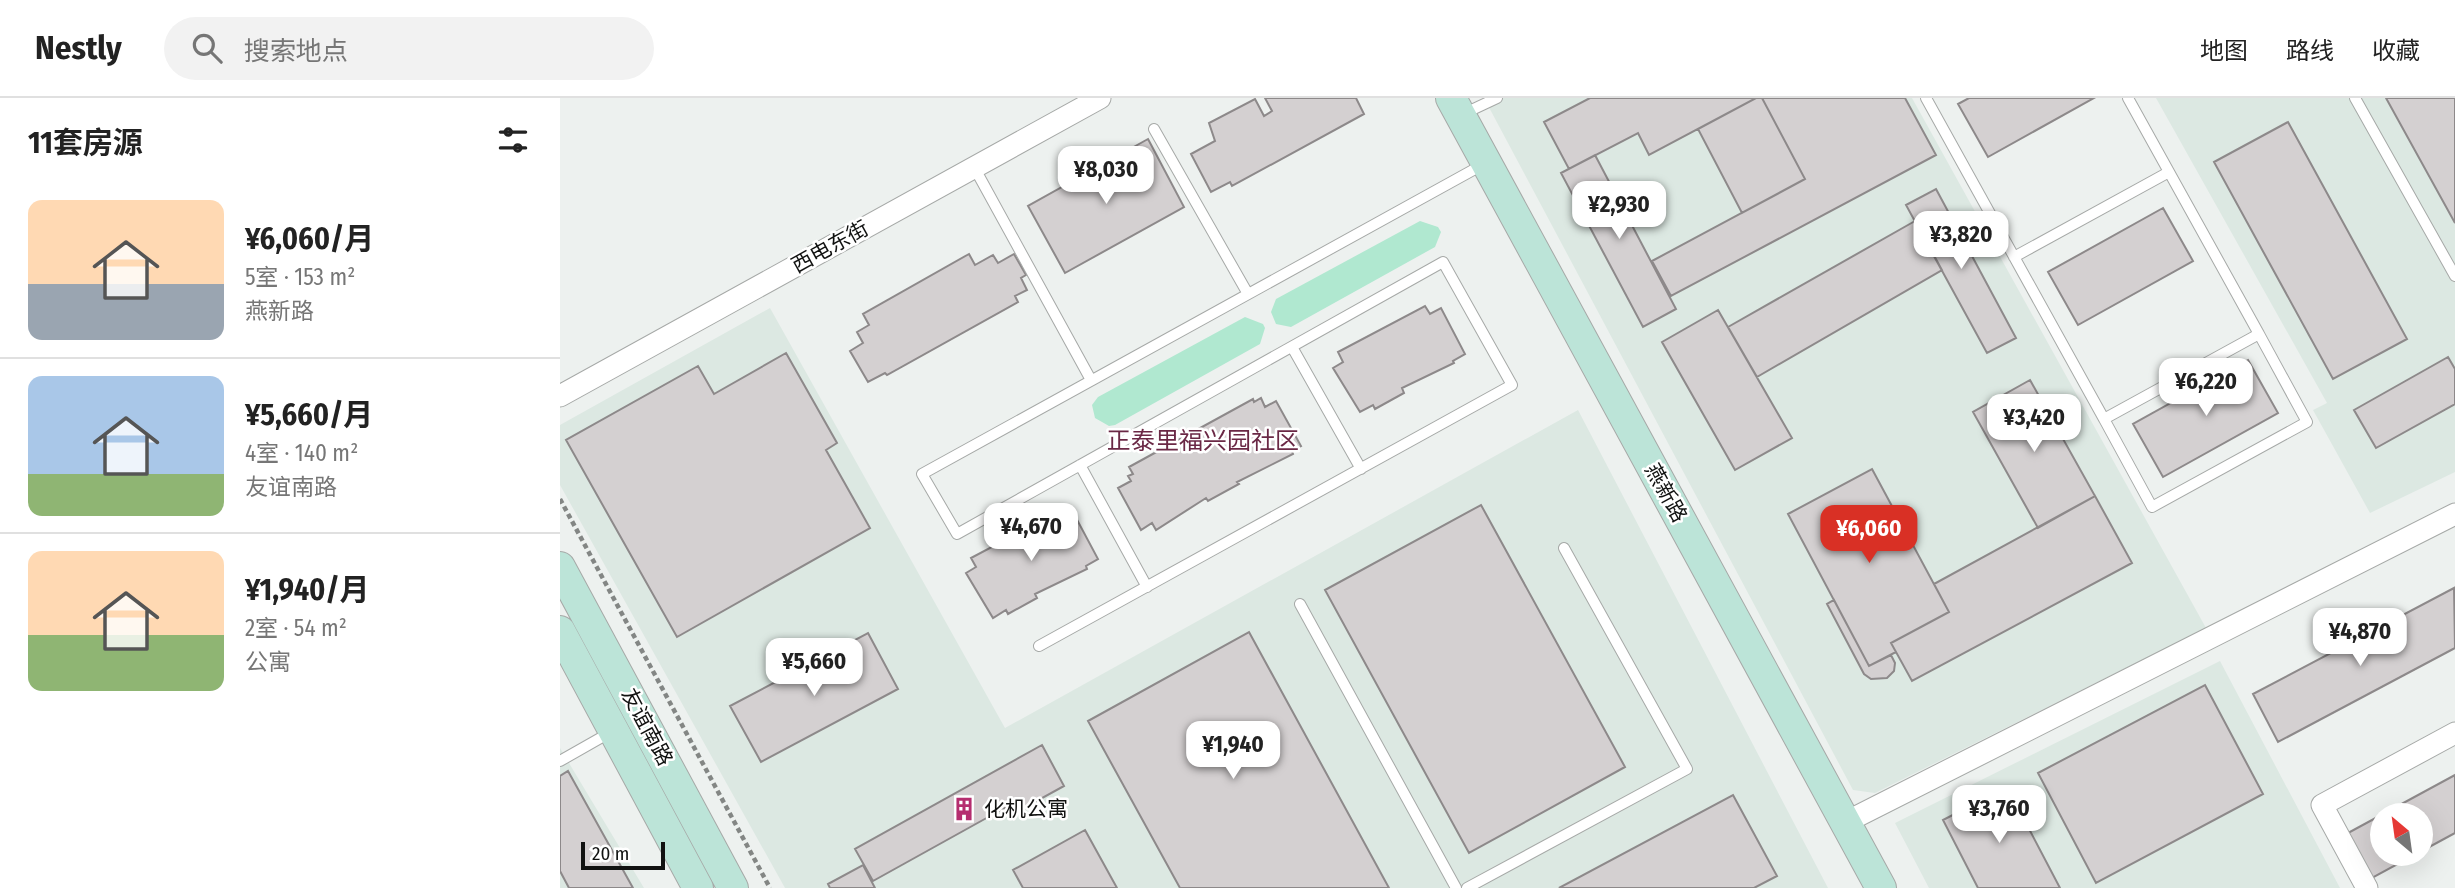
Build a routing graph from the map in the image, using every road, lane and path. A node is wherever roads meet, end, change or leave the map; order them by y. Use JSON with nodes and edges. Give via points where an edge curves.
{"nodes":[{"id":1,"x":1100,"y":98,"type":"edge"},
{"id":2,"x":1497,"y":98,"type":"edge"},
{"id":3,"x":1927,"y":98,"type":"edge"},
{"id":4,"x":2128,"y":98,"type":"edge"},
{"id":5,"x":2355,"y":98,"type":"edge"},
{"id":6,"x":1456,"y":107,"type":"edge"},
{"id":7,"x":1154,"y":129,"type":"dead end"},
{"id":8,"x":1487,"y":163,"type":"junction"},
{"id":9,"x":974,"y":167,"type":"junction"},
{"id":10,"x":2169,"y":172,"type":"junction"},
{"id":11,"x":2014,"y":257,"type":"junction"},
{"id":12,"x":2455,"y":276,"type":"edge"},
{"id":13,"x":1248,"y":294,"type":"junction"},
{"id":14,"x":2259,"y":334,"type":"junction"},
{"id":15,"x":1292,"y":347,"type":"junction"},
{"id":16,"x":1091,"y":380,"type":"junction"},
{"id":17,"x":560,"y":396,"type":"edge"},
{"id":18,"x":2104,"y":419,"type":"junction"},
{"id":19,"x":1080,"y":465,"type":"junction"},
{"id":20,"x":1361,"y":469,"type":"junction"},
{"id":21,"x":560,"y":499,"type":"edge"},
{"id":22,"x":2455,"y":514,"type":"edge"},
{"id":23,"x":1564,"y":548,"type":"dead end"},
{"id":24,"x":560,"y":567,"type":"edge"},
{"id":25,"x":1147,"y":587,"type":"junction"},
{"id":26,"x":1300,"y":604,"type":"dead end"},
{"id":27,"x":560,"y":631,"type":"edge"},
{"id":28,"x":1039,"y":646,"type":"dead end"},
{"id":29,"x":614,"y":731,"type":"junction"},
{"id":30,"x":2455,"y":733,"type":"edge"},
{"id":31,"x":560,"y":761,"type":"edge"},
{"id":32,"x":1846,"y":822,"type":"junction"},
{"id":33,"x":698,"y":888,"type":"edge"},
{"id":34,"x":733,"y":888,"type":"edge"},
{"id":35,"x":770,"y":888,"type":"edge"},
{"id":36,"x":1456,"y":888,"type":"edge"},
{"id":37,"x":1467,"y":888,"type":"edge"},
{"id":38,"x":1881,"y":888,"type":"edge"},
{"id":39,"x":2367,"y":888,"type":"edge"}],
"edges":[{"from":1,"to":9,"type":"street","name":"西电东街"},
{"from":2,"to":6,"type":"lane"},
{"from":3,"to":11,"type":"lane"},
{"from":4,"to":10,"type":"lane"},
{"from":5,"to":12,"type":"lane"},
{"from":6,"to":8,"type":"street","name":"燕新路"},
{"from":7,"to":13,"type":"lane"},
{"from":8,"to":13,"type":"lane"},
{"from":8,"to":32,"type":"street","name":"燕新路"},
{"from":9,"to":16,"type":"lane"},
{"from":9,"to":17,"type":"street","name":"西电东街"},
{"from":10,"to":11,"type":"lane"},
{"from":10,"to":14,"type":"lane"},
{"from":11,"to":18,"type":"lane"},
{"from":13,"to":16,"type":"lane"},
{"from":14,"to":18,"type":"lane"},
{"from":14,"to":18,"type":"lane","via":[[2307,422],[2164,501],[2152,507]]},
{"from":15,"to":19,"type":"lane"},
{"from":15,"to":20,"type":"lane"},
{"from":15,"to":20,"type":"lane","via":[[1444,262],[1512,385]]},
{"from":16,"to":19,"type":"lane","via":[[922,474],[957,534]]},
{"from":19,"to":25,"type":"lane"},
{"from":20,"to":25,"type":"lane"},
{"from":21,"to":35,"type":"path"},
{"from":22,"to":32,"type":"street"},
{"from":23,"to":37,"type":"lane","via":[[1686,769]]},
{"from":24,"to":34,"type":"street","name":"友谊南路"},
{"from":25,"to":28,"type":"lane"},
{"from":26,"to":36,"type":"lane"},
{"from":27,"to":29,"type":"street","name":"友谊南路"},
{"from":29,"to":31,"type":"lane"},
{"from":29,"to":33,"type":"street","name":"友谊南路"},
{"from":30,"to":39,"type":"street","via":[[2322,805]]},
{"from":32,"to":38,"type":"street","name":"燕新路"}]}
